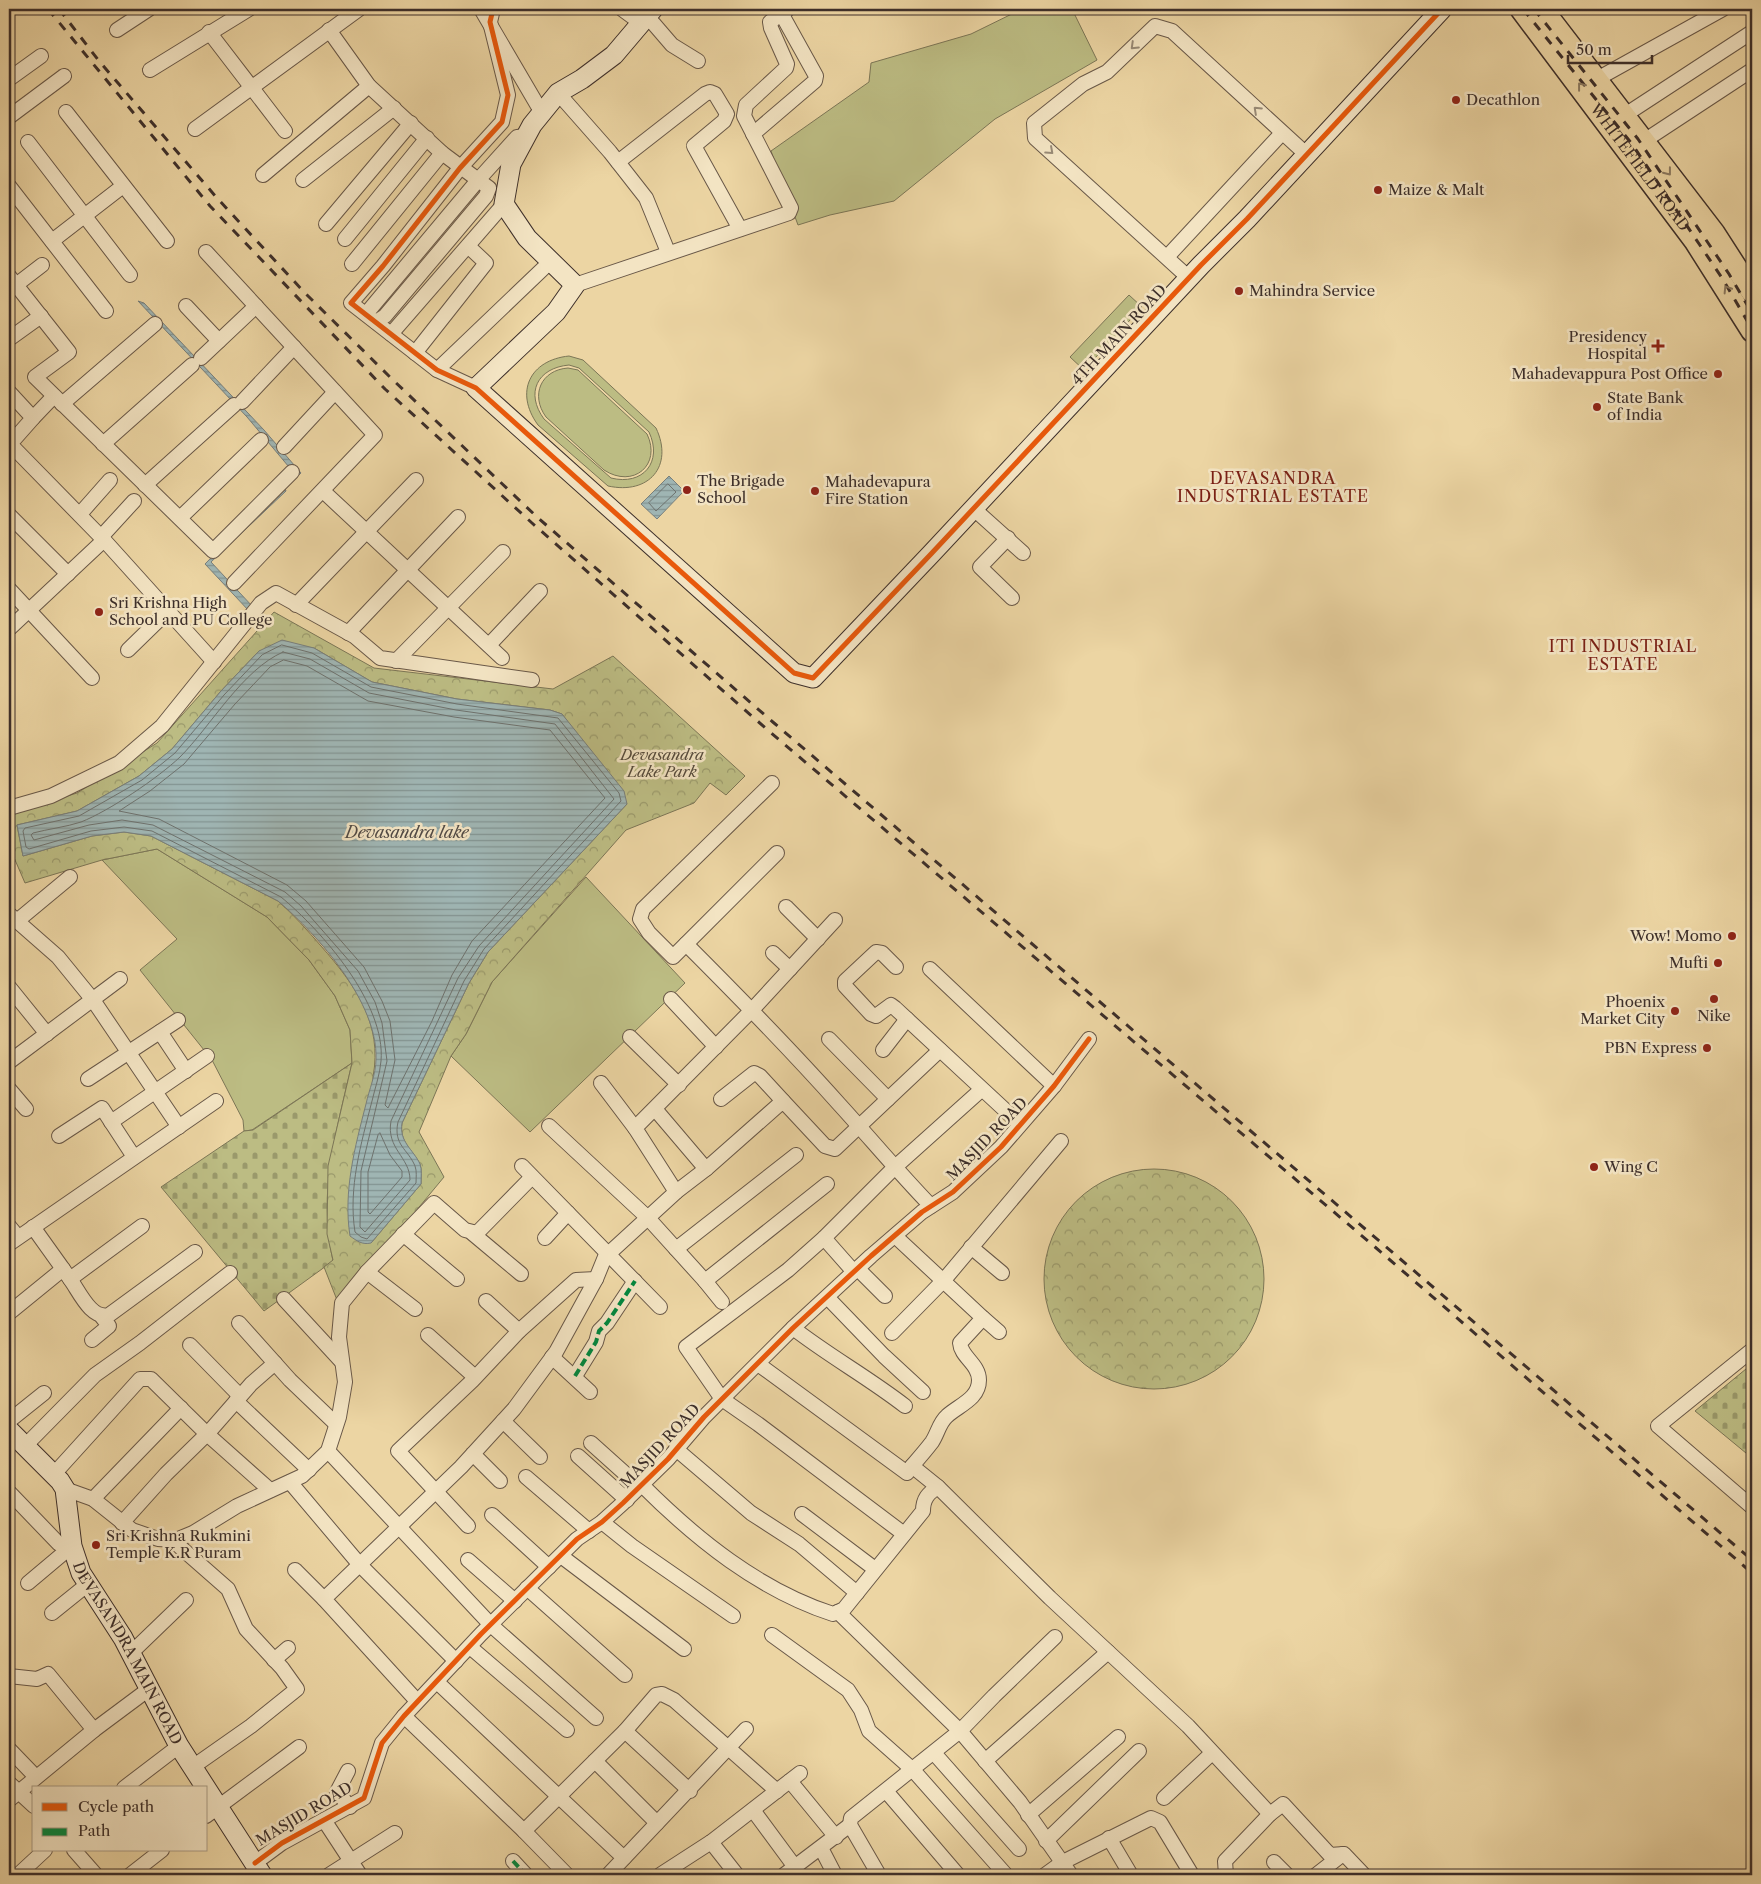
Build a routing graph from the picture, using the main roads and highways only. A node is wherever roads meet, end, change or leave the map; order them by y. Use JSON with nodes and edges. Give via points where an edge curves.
{"nodes":[{"id":1,"x":1521,"y":9,"type":"edge"},
{"id":2,"x":1542,"y":9,"type":"edge"},
{"id":3,"x":1750,"y":282,"type":"edge"},
{"id":4,"x":1752,"y":330,"type":"edge"}],
"edges":[{"from":4,"to":1,"type":"main road","name":"WHITEFIELD ROAD","one_way":true,"via":[[1695,241]]},
{"from":2,"to":3,"type":"main road","name":"WHITEFIELD ROAD","one_way":true}]}
